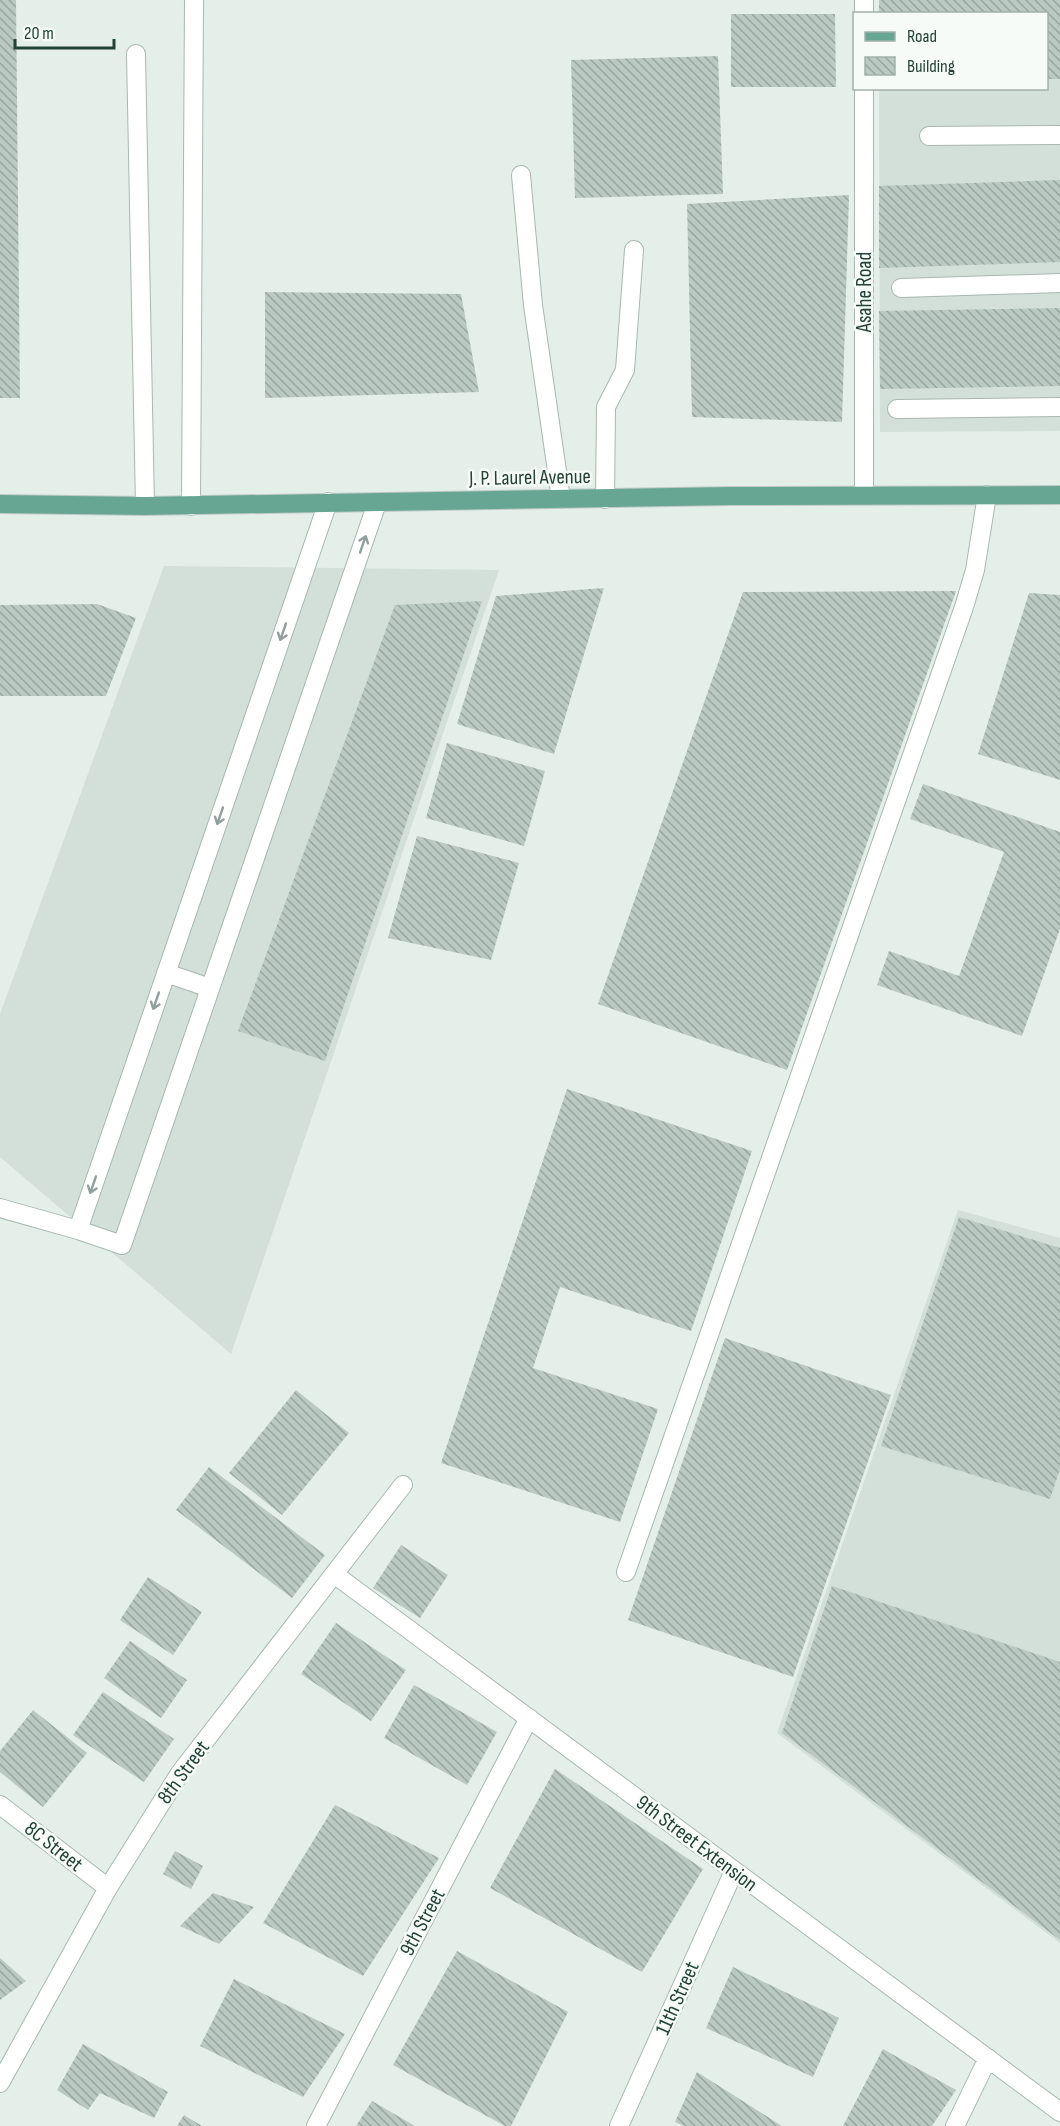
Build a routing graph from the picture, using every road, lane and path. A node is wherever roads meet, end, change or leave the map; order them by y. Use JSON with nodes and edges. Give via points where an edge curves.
{"nodes":[{"id":1,"x":194,"y":0,"type":"edge"},
{"id":2,"x":136,"y":54,"type":"dead end"},
{"id":3,"x":864,"y":90,"type":"edge"},
{"id":4,"x":1060,"y":135,"type":"edge"},
{"id":5,"x":929,"y":136,"type":"dead end"},
{"id":6,"x":520,"y":175,"type":"dead end"},
{"id":7,"x":634,"y":250,"type":"dead end"},
{"id":8,"x":1060,"y":283,"type":"edge"},
{"id":9,"x":901,"y":288,"type":"dead end"},
{"id":10,"x":1060,"y":407,"type":"edge"},
{"id":11,"x":897,"y":409,"type":"dead end"},
{"id":12,"x":864,"y":495,"type":"junction"},
{"id":13,"x":987,"y":495,"type":"junction"},
{"id":14,"x":1060,"y":495,"type":"edge"},
{"id":15,"x":561,"y":499,"type":"junction"},
{"id":16,"x":605,"y":499,"type":"junction"},
{"id":17,"x":328,"y":502,"type":"junction"},
{"id":18,"x":377,"y":502,"type":"junction"},
{"id":19,"x":0,"y":504,"type":"edge"},
{"id":20,"x":145,"y":506,"type":"junction"},
{"id":21,"x":191,"y":506,"type":"junction"},
{"id":22,"x":166,"y":973,"type":"junction"},
{"id":23,"x":210,"y":988,"type":"junction"},
{"id":24,"x":0,"y":1208,"type":"edge"},
{"id":25,"x":78,"y":1230,"type":"junction"},
{"id":26,"x":403,"y":1485,"type":"dead end"},
{"id":27,"x":626,"y":1572,"type":"dead end"},
{"id":28,"x":334,"y":1574,"type":"junction"},
{"id":29,"x":529,"y":1718,"type":"junction"},
{"id":30,"x":0,"y":1804,"type":"edge"},
{"id":31,"x":734,"y":1870,"type":"junction"},
{"id":32,"x":108,"y":1888,"type":"junction"},
{"id":33,"x":988,"y":2058,"type":"junction"},
{"id":34,"x":0,"y":2083,"type":"edge"},
{"id":35,"x":1060,"y":2112,"type":"edge"},
{"id":36,"x":316,"y":2126,"type":"edge"},
{"id":37,"x":619,"y":2126,"type":"edge"},
{"id":38,"x":955,"y":2126,"type":"edge"}],
"edges":[{"from":1,"to":21,"type":"street"},
{"from":2,"to":20,"type":"street"},
{"from":3,"to":12,"type":"street","name":"Asahe Road"},
{"from":4,"to":5,"type":"street"},
{"from":6,"to":15,"type":"street","via":[[533,305]]},
{"from":7,"to":16,"type":"street","via":[[625,370],[606,407]]},
{"from":8,"to":9,"type":"street"},
{"from":10,"to":11,"type":"street"},
{"from":12,"to":13,"type":"main road","name":"J. P. Laurel Avenue"},
{"from":12,"to":16,"type":"main road","name":"J. P. Laurel Avenue"},
{"from":13,"to":14,"type":"main road","name":"J. P. Laurel Avenue"},
{"from":13,"to":27,"type":"street","via":[[975,570],[964,607]]},
{"from":15,"to":16,"type":"main road","name":"J. P. Laurel Avenue"},
{"from":15,"to":18,"type":"main road","name":"J. P. Laurel Avenue"},
{"from":17,"to":18,"type":"main road","name":"J. P. Laurel Avenue"},
{"from":17,"to":21,"type":"main road","name":"J. P. Laurel Avenue"},
{"from":17,"to":22,"type":"street","one_way":true},
{"from":23,"to":18,"type":"street","one_way":true},
{"from":19,"to":20,"type":"main road","name":"J. P. Laurel Avenue"},
{"from":20,"to":21,"type":"main road","name":"J. P. Laurel Avenue"},
{"from":22,"to":23,"type":"street"},
{"from":22,"to":25,"type":"street","one_way":true},
{"from":23,"to":25,"type":"street","via":[[122,1245]]},
{"from":24,"to":25,"type":"street"},
{"from":26,"to":28,"type":"street","name":"8th Street"},
{"from":28,"to":29,"type":"street","name":"9th Street Extension"},
{"from":28,"to":32,"type":"street","name":"8th Street","via":[[180,1773]]},
{"from":29,"to":31,"type":"street","name":"9th Street Extension"},
{"from":29,"to":36,"type":"street","name":"9th Street"},
{"from":30,"to":32,"type":"street","name":"8C Street"},
{"from":31,"to":33,"type":"street","name":"9th Street Extension"},
{"from":31,"to":37,"type":"street","name":"11th Street"},
{"from":32,"to":34,"type":"street","name":"8th Street"},
{"from":33,"to":35,"type":"street","name":"9th Street Extension"},
{"from":33,"to":38,"type":"street"}]}
